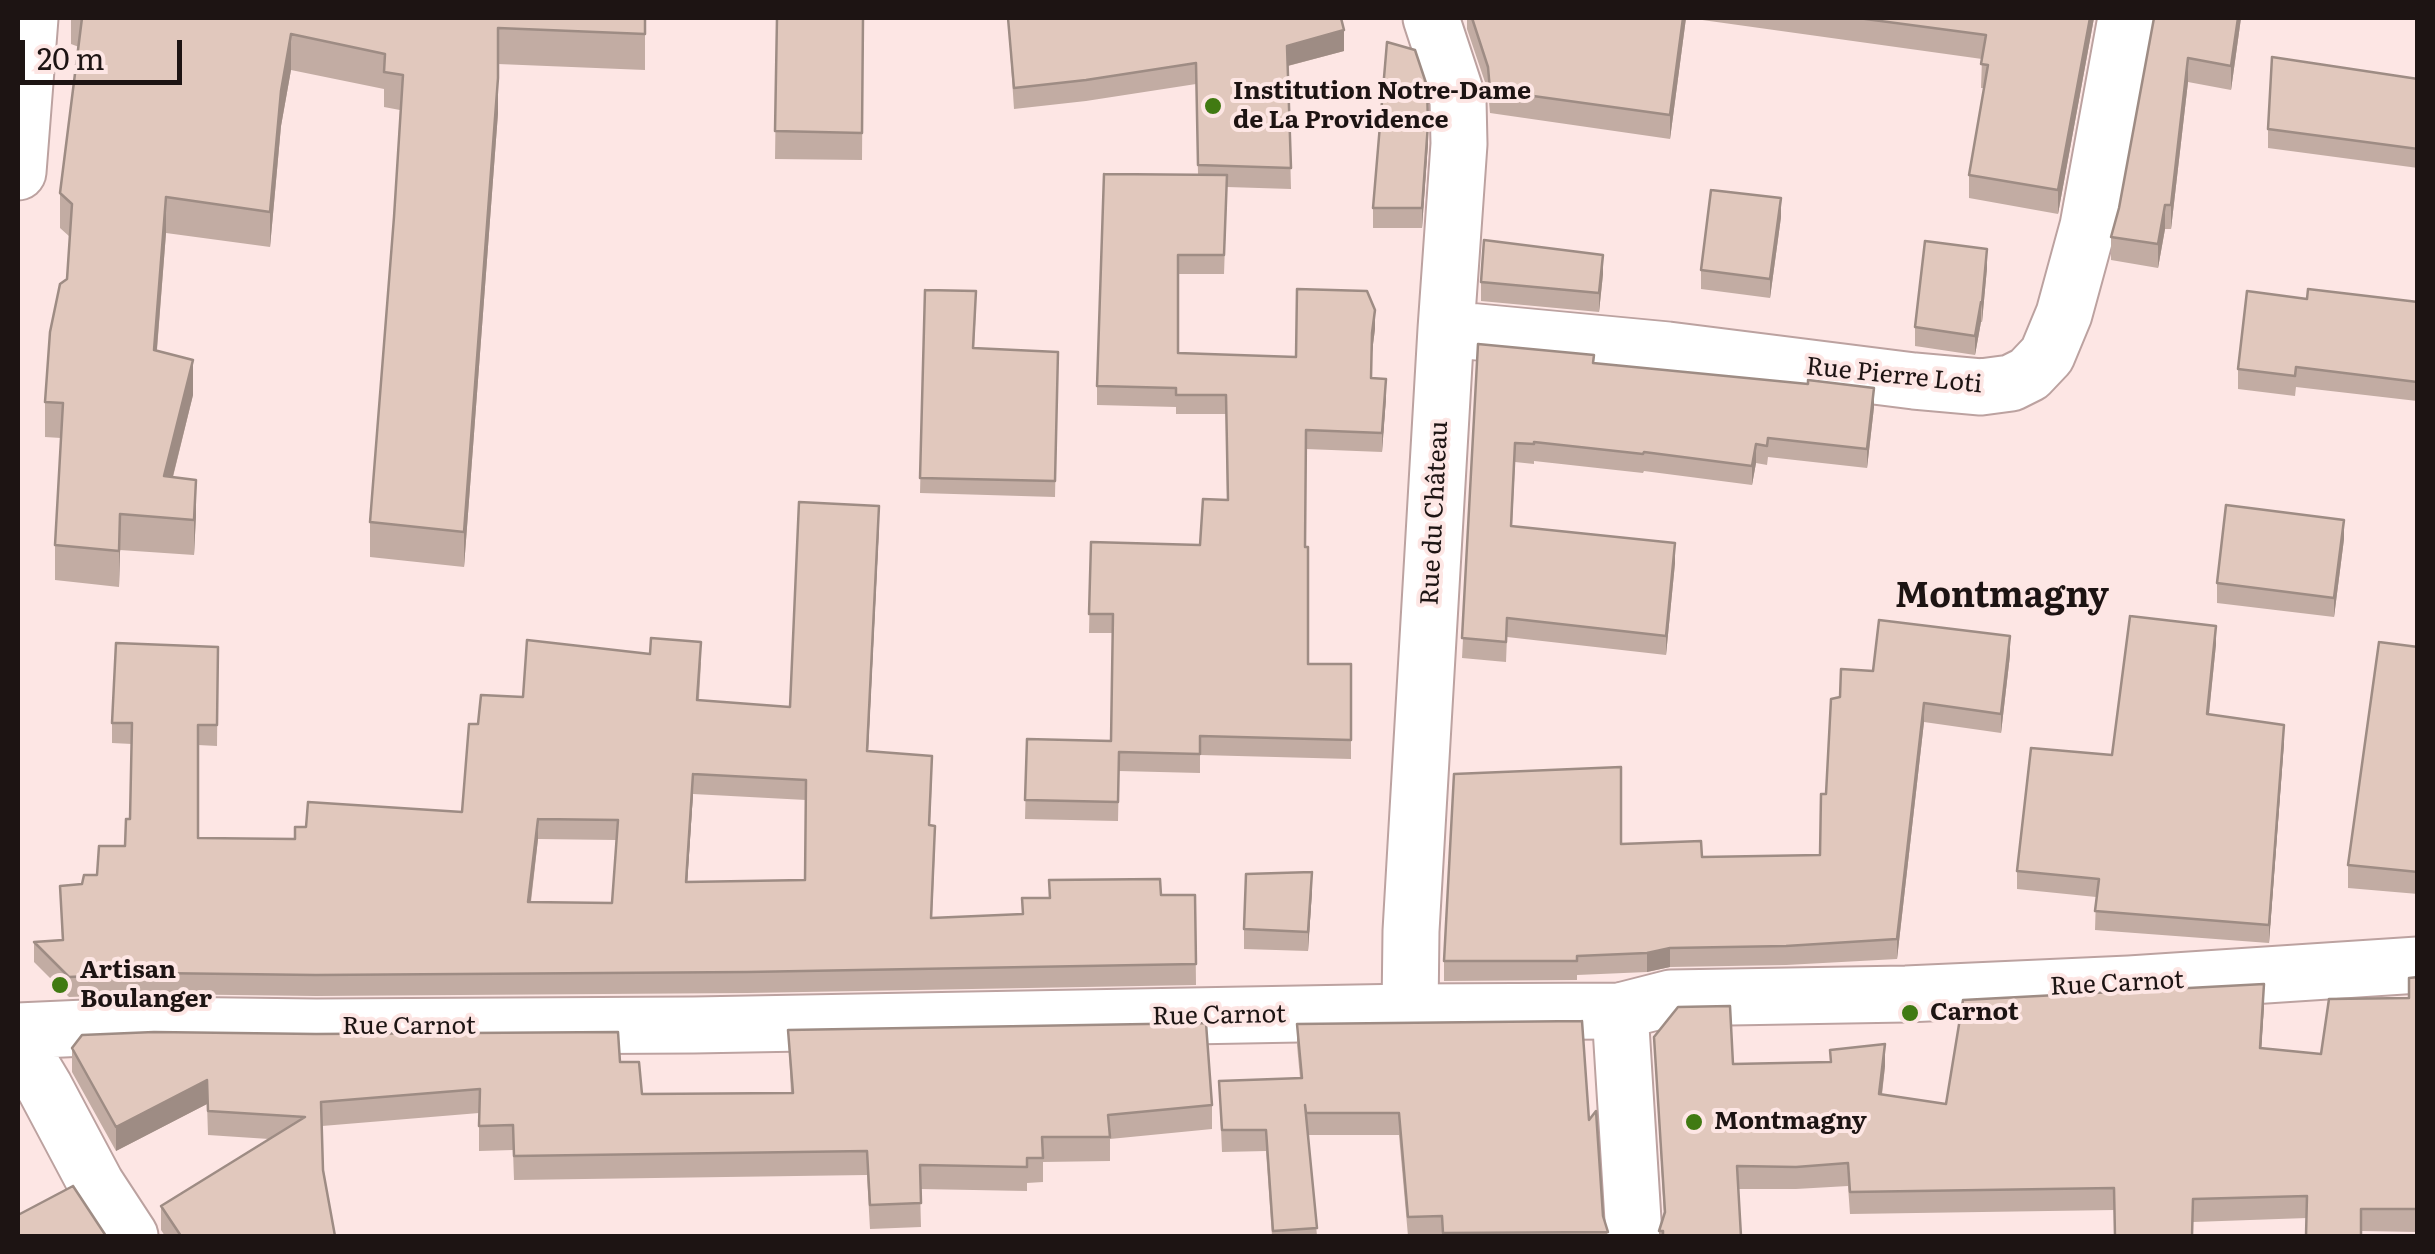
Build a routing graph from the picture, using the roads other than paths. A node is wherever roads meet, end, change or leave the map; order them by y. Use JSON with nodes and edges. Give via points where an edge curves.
{"nodes":[{"id":1,"x":30,"y":18,"type":"edge"},
{"id":2,"x":1432,"y":18,"type":"edge"},
{"id":3,"x":2126,"y":18,"type":"edge"},
{"id":4,"x":18,"y":172,"type":"edge"},
{"id":5,"x":1446,"y":330,"type":"junction"},
{"id":6,"x":2418,"y":965,"type":"edge"},
{"id":7,"x":1620,"y":1011,"type":"junction"},
{"id":8,"x":1410,"y":1012,"type":"junction"},
{"id":9,"x":18,"y":1031,"type":"edge"},
{"id":10,"x":18,"y":1043,"type":"edge"},
{"id":11,"x":130,"y":1236,"type":"edge"},
{"id":12,"x":1634,"y":1236,"type":"edge"}],
"edges":[{"from":1,"to":4,"type":"main road"},
{"from":2,"to":5,"type":"main road","name":"Rue du Château","via":[[1458,100]]},
{"from":3,"to":5,"type":"main road","name":"Rue Pierre Loti","via":[[2088,226],[2064,314],[2046,355],[2011,383],[1914,381]]},
{"from":5,"to":8,"type":"main road","name":"Rue du Château"},
{"from":6,"to":7,"type":"main road","name":"Rue Carnot","via":[[1906,994],[1671,998]]},
{"from":7,"to":8,"type":"main road","name":"Rue Carnot"},
{"from":7,"to":12,"type":"main road"},
{"from":8,"to":9,"type":"main road","name":"Rue Carnot"},
{"from":10,"to":11,"type":"main road"}]}
